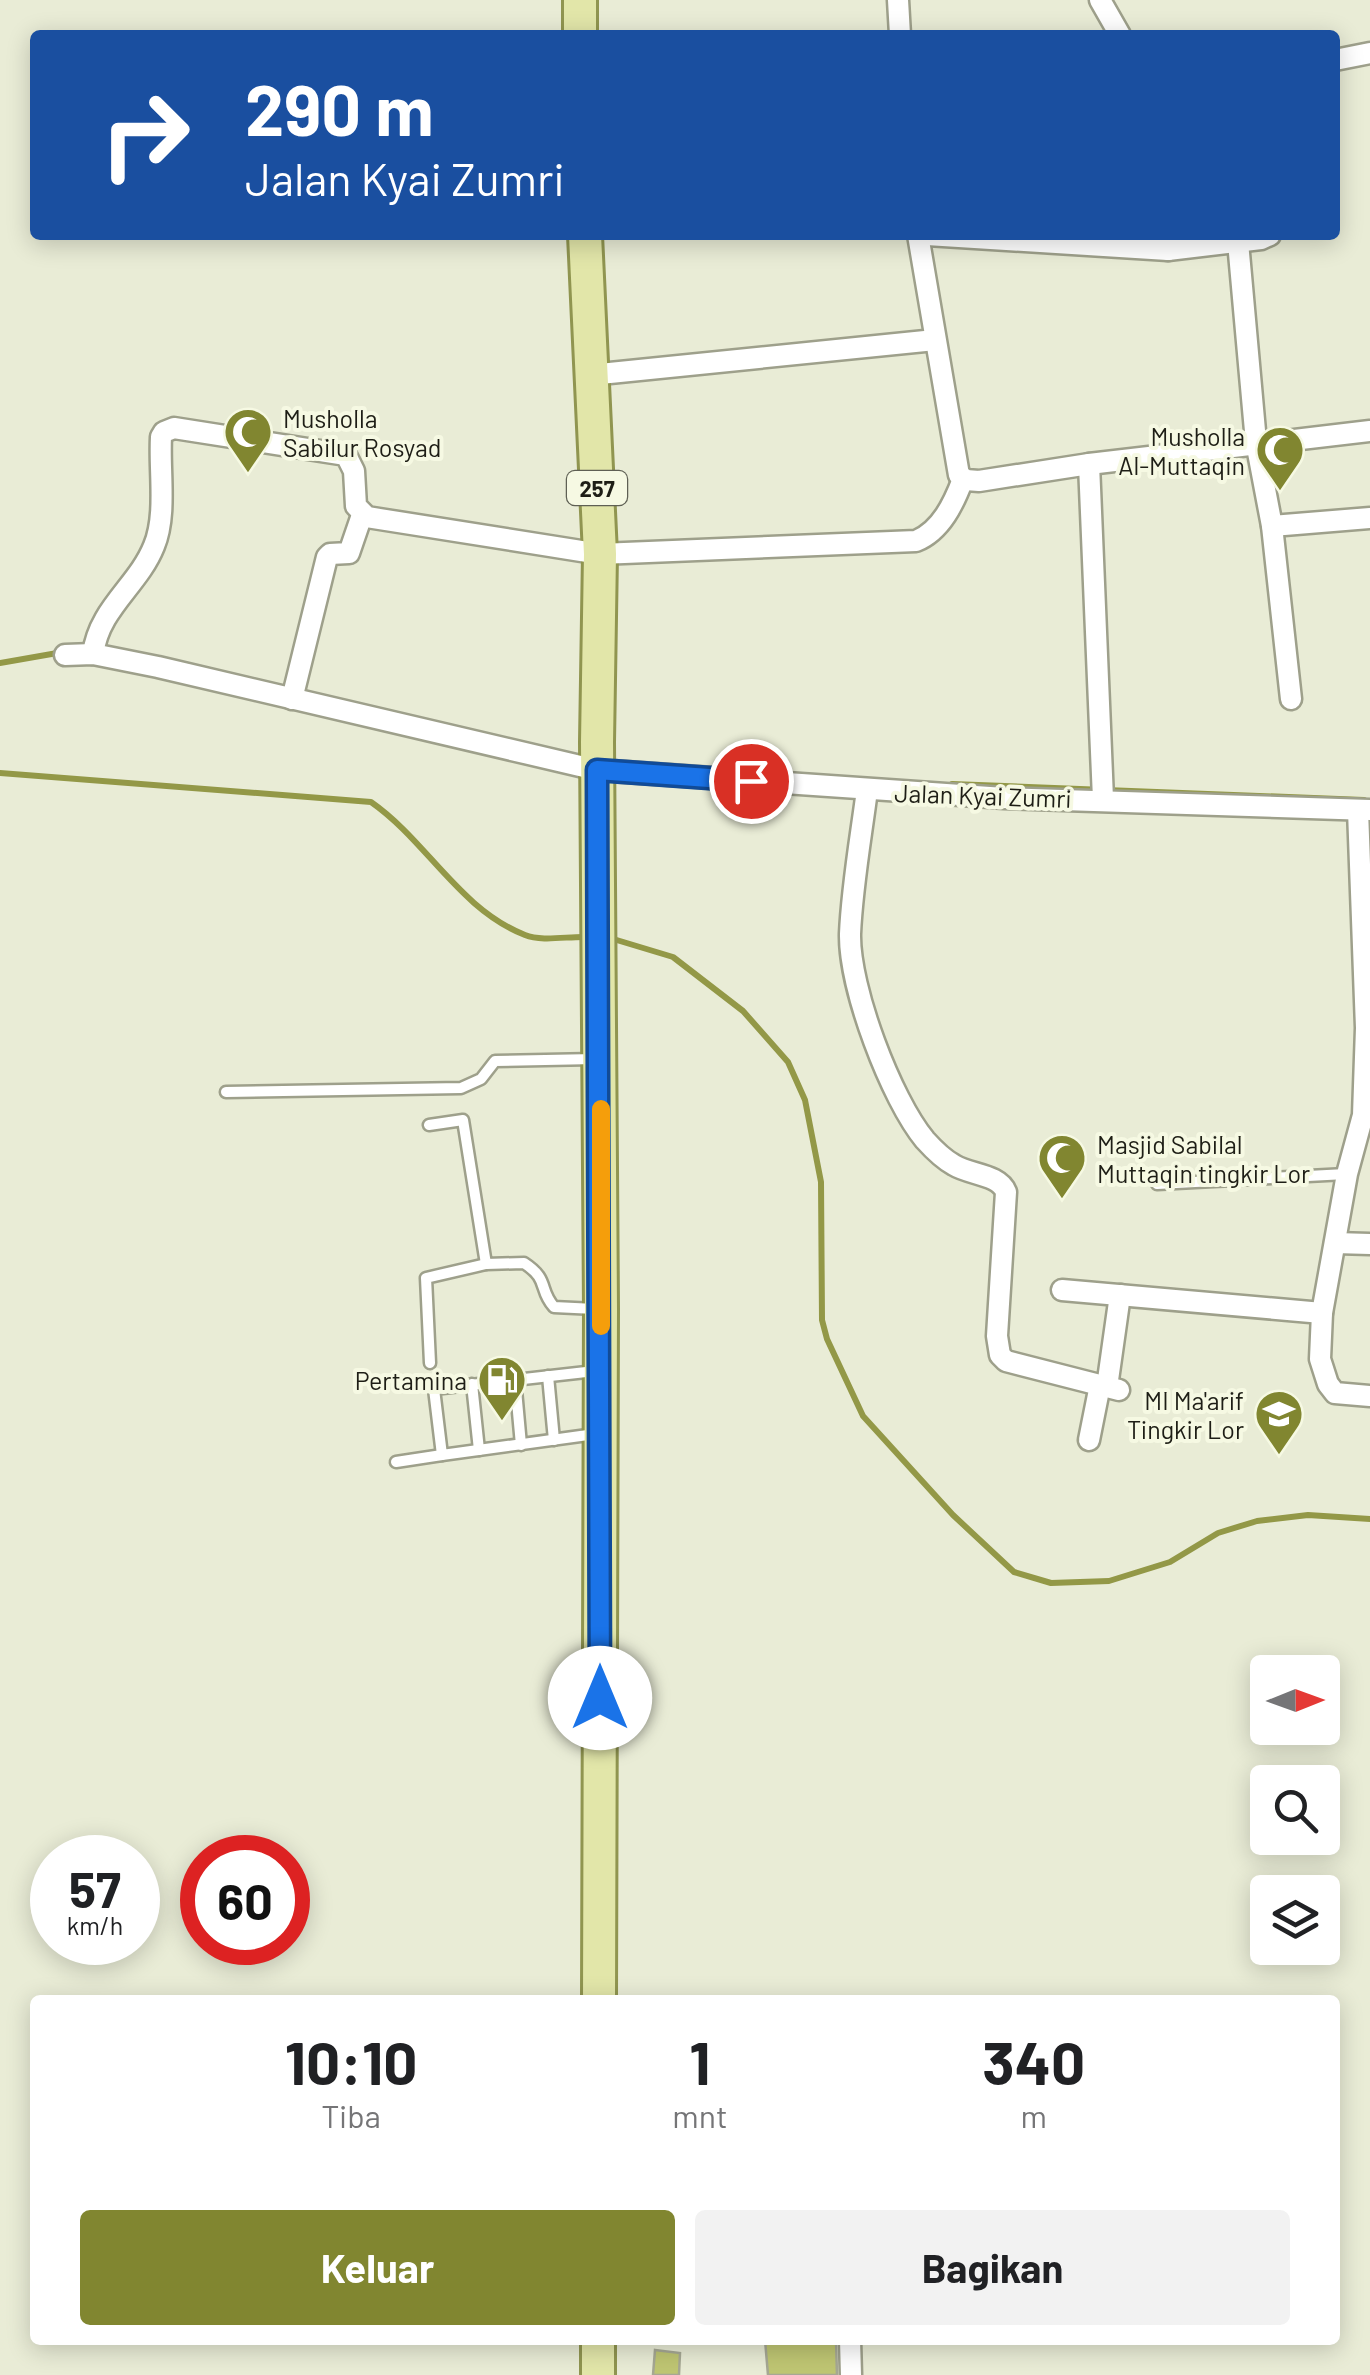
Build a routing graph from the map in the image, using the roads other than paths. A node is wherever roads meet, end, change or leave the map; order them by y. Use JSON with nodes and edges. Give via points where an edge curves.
{"nodes":[{"id":1,"x":580,"y":0,"type":"edge"},
{"id":2,"x":898,"y":0,"type":"edge"},
{"id":3,"x":1100,"y":0,"type":"edge"},
{"id":4,"x":580,"y":30,"type":"edge"},
{"id":5,"x":900,"y":30,"type":"edge"},
{"id":6,"x":1117,"y":30,"type":"edge"},
{"id":7,"x":1370,"y":53,"type":"edge"},
{"id":8,"x":1340,"y":59,"type":"edge"},
{"id":9,"x":585,"y":240,"type":"edge"},
{"id":10,"x":919,"y":240,"type":"edge"},
{"id":11,"x":1076,"y":240,"type":"edge"},
{"id":12,"x":1247,"y":240,"type":"edge"},
{"id":13,"x":1238,"y":242,"type":"junction"},
{"id":14,"x":1166,"y":243,"type":"edge"},
{"id":15,"x":935,"y":340,"type":"junction"},
{"id":16,"x":590,"y":375,"type":"junction"},
{"id":17,"x":1370,"y":431,"type":"edge"},
{"id":18,"x":1256,"y":442,"type":"junction"},
{"id":19,"x":1089,"y":464,"type":"junction"},
{"id":20,"x":963,"y":479,"type":"junction"},
{"id":21,"x":362,"y":515,"type":"junction"},
{"id":22,"x":1370,"y":518,"type":"edge"},
{"id":23,"x":1272,"y":526,"type":"junction"},
{"id":24,"x":600,"y":554,"type":"junction"},
{"id":25,"x":93,"y":649,"type":"junction"},
{"id":26,"x":65,"y":656,"type":"dead end"},
{"id":27,"x":292,"y":699,"type":"junction"},
{"id":28,"x":1291,"y":699,"type":"dead end"},
{"id":29,"x":597,"y":759,"type":"junction"},
{"id":30,"x":867,"y":790,"type":"junction"},
{"id":31,"x":1102,"y":790,"type":"junction"},
{"id":32,"x":1364,"y":810,"type":"edge"},
{"id":33,"x":600,"y":1058,"type":"junction"},
{"id":34,"x":226,"y":1092,"type":"dead end"},
{"id":35,"x":429,"y":1125,"type":"dead end"},
{"id":36,"x":1347,"y":1174,"type":"junction"},
{"id":37,"x":1156,"y":1184,"type":"dead end"},
{"id":38,"x":1335,"y":1244,"type":"junction"},
{"id":39,"x":1370,"y":1244,"type":"edge"},
{"id":40,"x":486,"y":1264,"type":"junction"},
{"id":41,"x":1062,"y":1290,"type":"dead end"},
{"id":42,"x":1120,"y":1295,"type":"junction"},
{"id":43,"x":601,"y":1308,"type":"junction"},
{"id":44,"x":1322,"y":1313,"type":"junction"},
{"id":45,"x":430,"y":1364,"type":"dead end"},
{"id":46,"x":601,"y":1370,"type":"junction"},
{"id":47,"x":548,"y":1376,"type":"junction"},
{"id":48,"x":515,"y":1379,"type":"junction"},
{"id":49,"x":472,"y":1384,"type":"junction"},
{"id":50,"x":1109,"y":1387,"type":"junction"},
{"id":51,"x":1370,"y":1396,"type":"edge"},
{"id":52,"x":601,"y":1433,"type":"junction"},
{"id":53,"x":554,"y":1440,"type":"junction"},
{"id":54,"x":1089,"y":1440,"type":"dead end"},
{"id":55,"x":521,"y":1444,"type":"junction"},
{"id":56,"x":479,"y":1450,"type":"junction"},
{"id":57,"x":442,"y":1455,"type":"junction"},
{"id":58,"x":396,"y":1462,"type":"dead end"},
{"id":59,"x":599,"y":1995,"type":"edge"},
{"id":60,"x":598,"y":2345,"type":"edge"},
{"id":61,"x":850,"y":2345,"type":"edge"},
{"id":62,"x":598,"y":2375,"type":"edge"},
{"id":63,"x":851,"y":2375,"type":"edge"}],
"edges":[{"from":1,"to":4,"type":"main road"},
{"from":2,"to":5,"type":"street"},
{"from":3,"to":6,"type":"street"},
{"from":7,"to":8,"type":"street"},
{"from":9,"to":16,"type":"main road","number":"257"},
{"from":10,"to":15,"type":"street"},
{"from":11,"to":14,"type":"street"},
{"from":12,"to":13,"type":"street"},
{"from":13,"to":14,"type":"street"},
{"from":13,"to":18,"type":"street"},
{"from":15,"to":16,"type":"street"},
{"from":15,"to":20,"type":"street","via":[[956,470]]},
{"from":16,"to":24,"type":"main road","number":"257"},
{"from":17,"to":18,"type":"street"},
{"from":18,"to":19,"type":"street"},
{"from":18,"to":23,"type":"street"},
{"from":19,"to":20,"type":"street"},
{"from":19,"to":31,"type":"street"},
{"from":20,"to":24,"type":"street","via":[[936,529],[916,541]]},
{"from":21,"to":24,"type":"street"},
{"from":21,"to":25,"type":"street","via":[[346,455],[178,428],[164,432],[156,541],[107,612]]},
{"from":21,"to":27,"type":"street","via":[[349,552],[327,558]]},
{"from":22,"to":23,"type":"street"},
{"from":23,"to":28,"type":"street"},
{"from":24,"to":29,"type":"main road","number":"257"},
{"from":25,"to":26,"type":"street","name":"Jalan Kyai Zumri"},
{"from":25,"to":27,"type":"street","name":"Jalan Kyai Zumri"},
{"from":27,"to":29,"type":"street","name":"Jalan Kyai Zumri"},
{"from":29,"to":30,"type":"street","name":"Jalan Kyai Zumri"},
{"from":29,"to":33,"type":"main road","number":"257"},
{"from":30,"to":31,"type":"street","name":"Jalan Kyai Zumri","via":[[1004,798]]},
{"from":30,"to":50,"type":"street","via":[[850,936],[859,988],[910,1119],[956,1167],[1003,1184],[1001,1357]]},
{"from":31,"to":32,"type":"street","name":"Jalan Kyai Zumri"},
{"from":32,"to":36,"type":"street","via":[[1363,1115]]},
{"from":33,"to":34,"type":"lane","via":[[495,1062],[482,1080],[461,1088]]},
{"from":33,"to":43,"type":"main road","number":"257"},
{"from":35,"to":40,"type":"lane","via":[[462,1120]]},
{"from":36,"to":37,"type":"lane"},
{"from":36,"to":38,"type":"street"},
{"from":38,"to":39,"type":"street"},
{"from":38,"to":44,"type":"street"},
{"from":40,"to":43,"type":"lane","via":[[524,1263],[542,1278],[554,1307]]},
{"from":40,"to":45,"type":"lane","via":[[426,1278]]},
{"from":41,"to":42,"type":"street"},
{"from":42,"to":44,"type":"street"},
{"from":42,"to":50,"type":"street"},
{"from":43,"to":46,"type":"main road","number":"257"},
{"from":44,"to":51,"type":"street","via":[[1320,1360],[1328,1384],[1341,1395]]},
{"from":46,"to":47,"type":"lane"},
{"from":46,"to":52,"type":"main road","number":"257"},
{"from":47,"to":48,"type":"lane"},
{"from":47,"to":53,"type":"lane"},
{"from":48,"to":49,"type":"lane"},
{"from":48,"to":55,"type":"lane"},
{"from":49,"to":56,"type":"lane"},
{"from":49,"to":57,"type":"lane","via":[[434,1389]]},
{"from":50,"to":54,"type":"street"},
{"from":52,"to":53,"type":"lane"},
{"from":52,"to":59,"type":"main road","number":"257"},
{"from":53,"to":55,"type":"lane"},
{"from":55,"to":56,"type":"lane"},
{"from":56,"to":57,"type":"lane"},
{"from":57,"to":58,"type":"lane"},
{"from":60,"to":62,"type":"main road"},
{"from":61,"to":63,"type":"street"}]}
